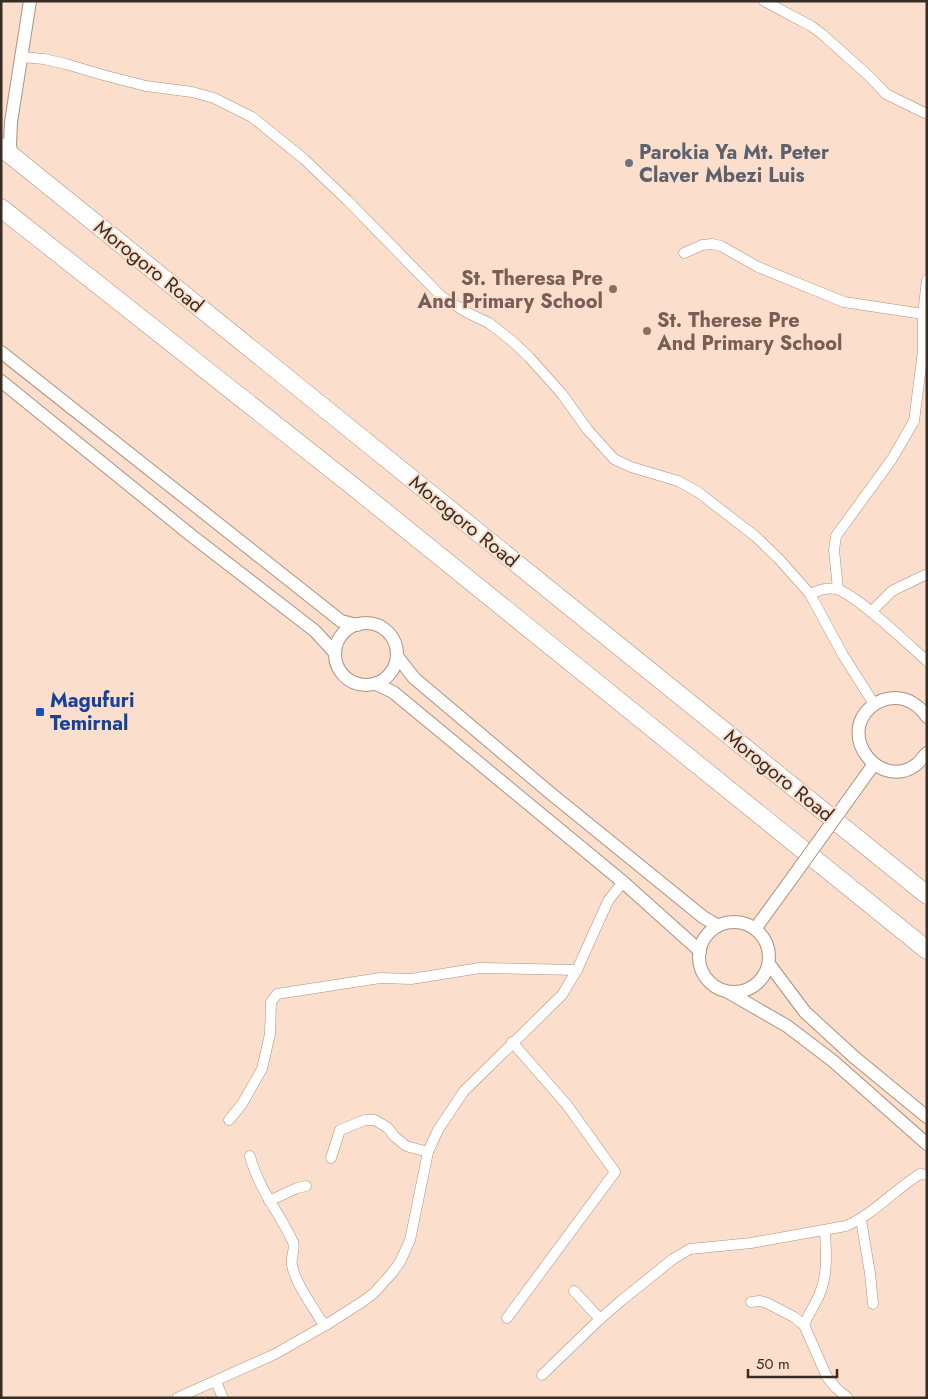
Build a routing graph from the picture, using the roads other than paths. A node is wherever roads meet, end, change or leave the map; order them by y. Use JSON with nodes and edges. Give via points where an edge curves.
{"nodes":[{"id":1,"x":30,"y":1,"type":"edge"},
{"id":2,"x":764,"y":1,"type":"edge"},
{"id":3,"x":22,"y":57,"type":"junction"},
{"id":4,"x":927,"y":114,"type":"edge"},
{"id":5,"x":7,"y":151,"type":"edge"},
{"id":6,"x":1,"y":208,"type":"edge"},
{"id":7,"x":684,"y":254,"type":"dead end"},
{"id":8,"x":927,"y":280,"type":"edge"},
{"id":9,"x":923,"y":314,"type":"junction"},
{"id":10,"x":925,"y":349,"type":"edge"},
{"id":11,"x":1,"y":352,"type":"edge"},
{"id":12,"x":1,"y":381,"type":"edge"},
{"id":13,"x":927,"y":574,"type":"edge"},
{"id":14,"x":838,"y":590,"type":"junction"},
{"id":15,"x":810,"y":594,"type":"junction"},
{"id":16,"x":871,"y":612,"type":"junction"},
{"id":17,"x":357,"y":625,"type":"junction"},
{"id":18,"x":335,"y":653,"type":"junction"},
{"id":19,"x":397,"y":656,"type":"junction"},
{"id":20,"x":927,"y":661,"type":"edge"},
{"id":21,"x":376,"y":684,"type":"junction"},
{"id":22,"x":874,"y":704,"type":"junction"},
{"id":23,"x":927,"y":717,"type":"edge"},
{"id":24,"x":927,"y":753,"type":"edge"},
{"id":25,"x":874,"y":764,"type":"junction"},
{"id":26,"x":922,"y":768,"type":"edge"},
{"id":27,"x":623,"y":882,"type":"junction"},
{"id":28,"x":927,"y":895,"type":"edge"},
{"id":29,"x":718,"y":926,"type":"junction"},
{"id":30,"x":755,"y":929,"type":"junction"},
{"id":31,"x":700,"y":950,"type":"junction"},
{"id":32,"x":927,"y":950,"type":"edge"},
{"id":33,"x":769,"y":964,"type":"junction"},
{"id":34,"x":577,"y":970,"type":"junction"},
{"id":35,"x":728,"y":992,"type":"junction"},
{"id":36,"x":512,"y":1042,"type":"junction"},
{"id":37,"x":927,"y":1117,"type":"edge"},
{"id":38,"x":229,"y":1120,"type":"dead end"},
{"id":39,"x":927,"y":1144,"type":"edge"},
{"id":40,"x":428,"y":1152,"type":"junction"},
{"id":41,"x":250,"y":1156,"type":"dead end"},
{"id":42,"x":331,"y":1158,"type":"dead end"},
{"id":43,"x":927,"y":1176,"type":"edge"},
{"id":44,"x":306,"y":1186,"type":"dead end"},
{"id":45,"x":269,"y":1200,"type":"junction"},
{"id":46,"x":860,"y":1220,"type":"junction"},
{"id":47,"x":825,"y":1230,"type":"junction"},
{"id":48,"x":574,"y":1291,"type":"dead end"},
{"id":49,"x":751,"y":1302,"type":"dead end"},
{"id":50,"x":873,"y":1304,"type":"dead end"},
{"id":51,"x":507,"y":1318,"type":"dead end"},
{"id":52,"x":600,"y":1319,"type":"junction"},
{"id":53,"x":326,"y":1325,"type":"junction"},
{"id":54,"x":804,"y":1325,"type":"junction"},
{"id":55,"x":542,"y":1375,"type":"dead end"},
{"id":56,"x":216,"y":1382,"type":"junction"},
{"id":57,"x":177,"y":1398,"type":"edge"},
{"id":58,"x":223,"y":1398,"type":"edge"},
{"id":59,"x":848,"y":1398,"type":"edge"}],
"edges":[{"from":1,"to":3,"type":"street"},
{"from":2,"to":4,"type":"street","via":[[822,34],[886,94]]},
{"from":3,"to":5,"type":"street"},
{"from":3,"to":15,"type":"street","via":[[66,64],[146,86],[192,92],[214,98],[252,117],[348,200],[442,297],[489,323],[529,357],[614,459],[678,481],[698,492],[755,536]]},
{"from":5,"to":28,"type":"highway","name":"Morogoro Road"},
{"from":6,"to":32,"type":"highway","via":[[346,481]]},
{"from":7,"to":9,"type":"street","via":[[702,245],[721,246],[758,267],[844,302]]},
{"from":8,"to":9,"type":"street"},
{"from":9,"to":10,"type":"street"},
{"from":10,"to":14,"type":"street","via":[[914,421],[892,459],[836,536],[834,550]]},
{"from":11,"to":17,"type":"street","via":[[341,621]]},
{"from":12,"to":18,"type":"street","via":[[315,631]]},
{"from":13,"to":16,"type":"street","via":[[892,591]]},
{"from":14,"to":15,"type":"street","via":[[828,588]]},
{"from":14,"to":16,"type":"street"},
{"from":15,"to":22,"type":"street","via":[[842,655]]},
{"from":16,"to":20,"type":"street"},
{"from":17,"to":18,"type":"street","via":[[340,638]]},
{"from":17,"to":19,"type":"street","via":[[372,624],[385,630],[394,641]]},
{"from":18,"to":21,"type":"street","via":[[338,667],[348,679],[361,685]]},
{"from":19,"to":21,"type":"street","via":[[389,676]]},
{"from":19,"to":29,"type":"street","via":[[414,678],[542,786],[703,918]]},
{"from":21,"to":27,"type":"street","via":[[394,692]]},
{"from":22,"to":23,"type":"street","via":[[889,698],[905,699],[919,707]]},
{"from":22,"to":25,"type":"street","via":[[863,717],[858,734],[862,751]]},
{"from":24,"to":26,"type":"street"},
{"from":25,"to":26,"type":"street","via":[[895,771]]},
{"from":25,"to":30,"type":"street","bridge":true},
{"from":27,"to":31,"type":"street"},
{"from":27,"to":34,"type":"street","via":[[608,900]]},
{"from":29,"to":30,"type":"street","via":[[741,922]]},
{"from":29,"to":31,"type":"street","via":[[706,936]]},
{"from":30,"to":33,"type":"street","via":[[768,948]]},
{"from":31,"to":35,"type":"street","via":[[700,966],[708,980]]},
{"from":33,"to":35,"type":"street","via":[[758,984],[744,991]]},
{"from":33,"to":37,"type":"street","via":[[805,1012]]},
{"from":34,"to":36,"type":"street","via":[[562,995]]},
{"from":34,"to":38,"type":"street","via":[[480,968],[411,979],[380,978],[276,994],[271,1002],[270,1034],[262,1069]]},
{"from":35,"to":39,"type":"street","via":[[788,1026]]},
{"from":36,"to":40,"type":"street","via":[[464,1091],[438,1130]]},
{"from":36,"to":51,"type":"street","via":[[567,1105],[615,1172]]},
{"from":40,"to":42,"type":"street","via":[[406,1146],[381,1122],[365,1120],[340,1130]]},
{"from":40,"to":53,"type":"street","via":[[410,1240],[400,1262],[374,1293]]},
{"from":41,"to":45,"type":"street","via":[[256,1178]]},
{"from":43,"to":46,"type":"street","via":[[920,1174],[903,1185]]},
{"from":44,"to":45,"type":"street"},
{"from":45,"to":53,"type":"street","via":[[294,1246],[292,1265],[296,1274]]},
{"from":46,"to":47,"type":"street"},
{"from":46,"to":50,"type":"street"},
{"from":47,"to":52,"type":"street","via":[[751,1243],[690,1249],[652,1275]]},
{"from":47,"to":54,"type":"street","via":[[827,1258],[824,1282]]},
{"from":48,"to":52,"type":"street"},
{"from":49,"to":54,"type":"street","via":[[767,1303]]},
{"from":52,"to":55,"type":"street"},
{"from":53,"to":56,"type":"street"},
{"from":54,"to":59,"type":"street","via":[[827,1377]]},
{"from":56,"to":57,"type":"street"},
{"from":56,"to":58,"type":"street"}]}
